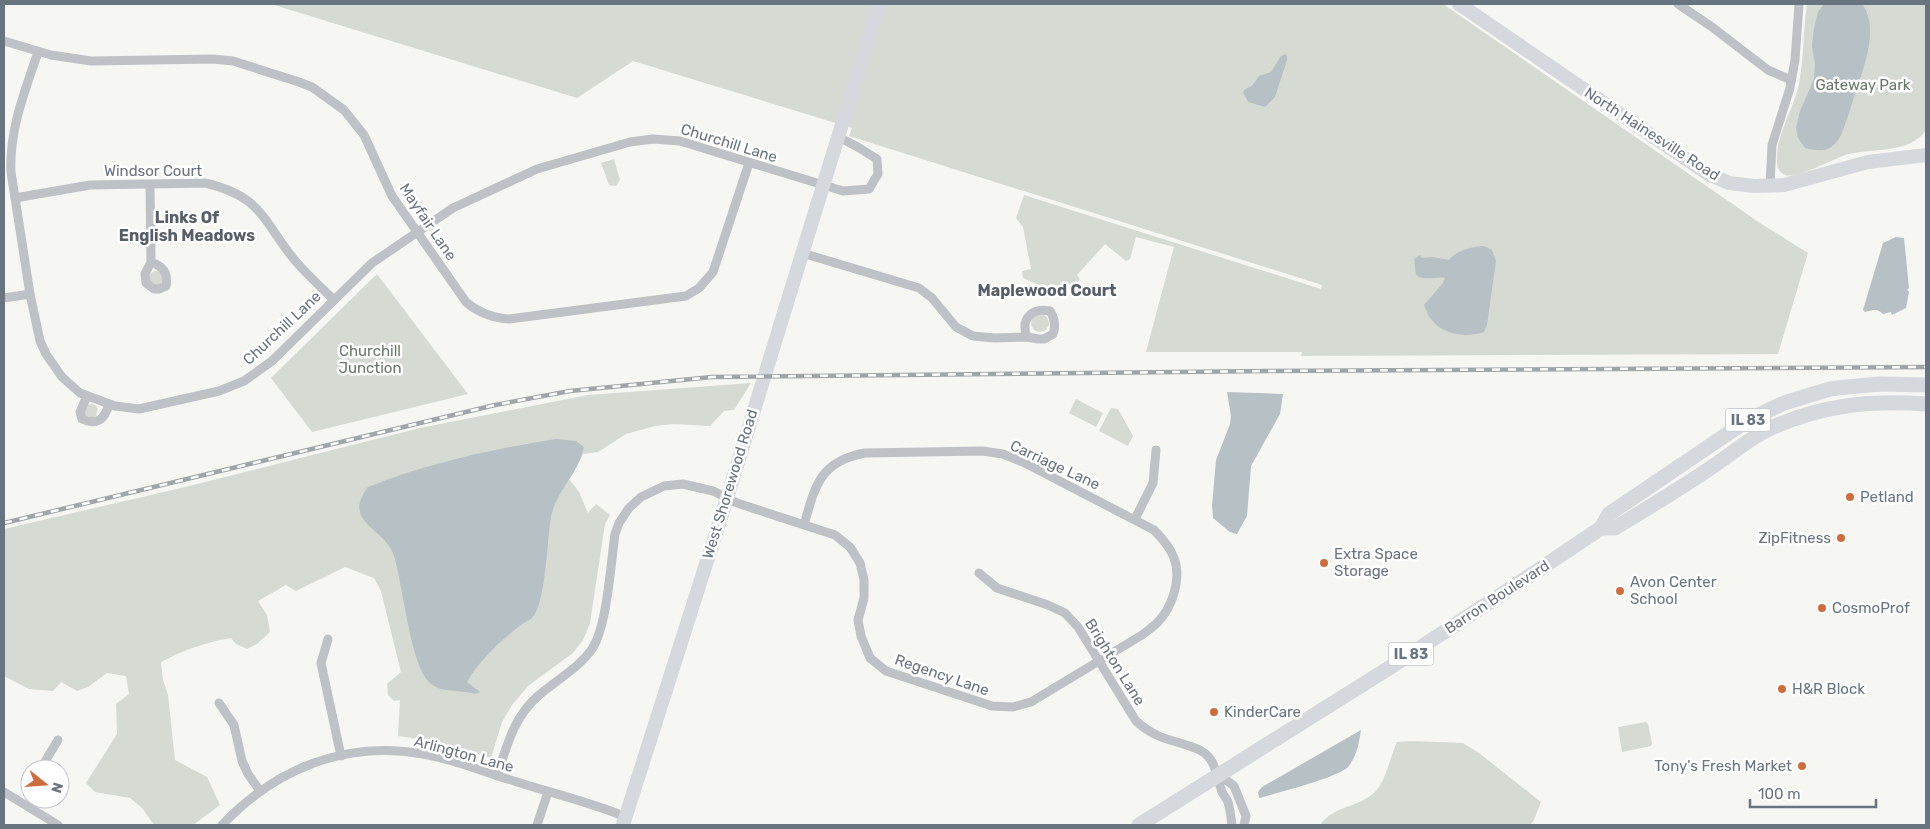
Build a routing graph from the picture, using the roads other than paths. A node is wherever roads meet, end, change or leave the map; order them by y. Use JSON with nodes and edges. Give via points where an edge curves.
{"nodes":[{"id":1,"x":879,"y":4,"type":"edge"},
{"id":2,"x":1459,"y":4,"type":"edge"},
{"id":3,"x":1678,"y":4,"type":"edge"},
{"id":4,"x":1799,"y":4,"type":"edge"},
{"id":5,"x":4,"y":40,"type":"edge"},
{"id":6,"x":38,"y":52,"type":"junction"},
{"id":7,"x":1791,"y":80,"type":"junction"},
{"id":8,"x":837,"y":140,"type":"junction"},
{"id":9,"x":1926,"y":155,"type":"edge"},
{"id":10,"x":7,"y":161,"type":"edge"},
{"id":11,"x":749,"y":162,"type":"junction"},
{"id":12,"x":150,"y":185,"type":"junction"},
{"id":13,"x":1770,"y":185,"type":"junction"},
{"id":14,"x":823,"y":186,"type":"junction"},
{"id":15,"x":15,"y":198,"type":"junction"},
{"id":16,"x":417,"y":233,"type":"junction"},
{"id":17,"x":802,"y":253,"type":"junction"},
{"id":18,"x":151,"y":262,"type":"dead end"},
{"id":19,"x":30,"y":294,"type":"junction"},
{"id":20,"x":4,"y":298,"type":"edge"},
{"id":21,"x":334,"y":300,"type":"junction"},
{"id":22,"x":1027,"y":337,"type":"dead end"},
{"id":23,"x":1926,"y":385,"type":"edge"},
{"id":24,"x":87,"y":396,"type":"junction"},
{"id":25,"x":109,"y":404,"type":"junction"},
{"id":26,"x":1926,"y":404,"type":"edge"},
{"id":27,"x":1156,"y":450,"type":"dead end"},
{"id":28,"x":727,"y":498,"type":"junction"},
{"id":29,"x":1134,"y":519,"type":"junction"},
{"id":30,"x":804,"y":525,"type":"junction"},
{"id":31,"x":1600,"y":528,"type":"junction"},
{"id":32,"x":979,"y":573,"type":"dead end"},
{"id":33,"x":328,"y":639,"type":"dead end"},
{"id":34,"x":1098,"y":661,"type":"junction"},
{"id":35,"x":219,"y":703,"type":"dead end"},
{"id":36,"x":58,"y":740,"type":"dead end"},
{"id":37,"x":341,"y":756,"type":"junction"},
{"id":38,"x":47,"y":759,"type":"edge"},
{"id":39,"x":1218,"y":774,"type":"junction"},
{"id":40,"x":497,"y":776,"type":"junction"},
{"id":41,"x":260,"y":791,"type":"junction"},
{"id":42,"x":4,"y":792,"type":"edge"},
{"id":43,"x":548,"y":792,"type":"junction"},
{"id":44,"x":20,"y":802,"type":"edge"},
{"id":45,"x":32,"y":809,"type":"edge"},
{"id":46,"x":625,"y":821,"type":"edge"},
{"id":47,"x":58,"y":825,"type":"edge"},
{"id":48,"x":222,"y":825,"type":"edge"},
{"id":49,"x":537,"y":825,"type":"edge"},
{"id":50,"x":1139,"y":825,"type":"edge"},
{"id":51,"x":1232,"y":825,"type":"edge"},
{"id":52,"x":1244,"y":825,"type":"edge"}],
"edges":[{"from":1,"to":8,"type":"main road","name":"West Shorewood Road"},
{"from":2,"to":13,"type":"main road","name":"North Hainesville Road","via":[[1711,176],[1729,183]]},
{"from":3,"to":7,"type":"street","via":[[1768,70]]},
{"from":4,"to":7,"type":"street"},
{"from":5,"to":6,"type":"street","name":"Mayfair Lane"},
{"from":6,"to":10,"type":"street","name":"Churchill Lane"},
{"from":6,"to":16,"type":"street","name":"Mayfair Lane","via":[[91,61],[233,61],[312,87],[344,110],[364,135],[392,196]]},
{"from":7,"to":13,"type":"street","via":[[1772,145]]},
{"from":8,"to":14,"type":"main road","name":"West Shorewood Road"},
{"from":8,"to":14,"type":"street","name":"Churchill Lane","via":[[856,146],[877,159],[878,174],[869,189],[843,191]]},
{"from":9,"to":13,"type":"main road","name":"North Hainesville Road","via":[[1868,162],[1784,185]]},
{"from":10,"to":15,"type":"street","name":"Churchill Lane"},
{"from":11,"to":14,"type":"street","name":"Churchill Lane"},
{"from":11,"to":16,"type":"street","name":"Churchill Lane","via":[[680,141],[653,139],[630,142],[537,169],[453,208]]},
{"from":11,"to":16,"type":"street","name":"Mayfair Lane","via":[[713,272],[698,288],[674,299],[509,319],[490,316],[466,302]]},
{"from":12,"to":15,"type":"street","name":"Windsor Court","via":[[90,185]]},
{"from":12,"to":18,"type":"street"},
{"from":12,"to":21,"type":"street","name":"Windsor Court","via":[[205,183],[239,194],[261,212],[294,259]]},
{"from":14,"to":17,"type":"main road","name":"West Shorewood Road"},
{"from":15,"to":19,"type":"street","name":"Churchill Lane"},
{"from":16,"to":21,"type":"street","name":"Churchill Lane","via":[[372,263]]},
{"from":17,"to":22,"type":"street","via":[[919,288],[932,298],[956,327],[974,336]]},
{"from":17,"to":28,"type":"main road","name":"West Shorewood Road"},
{"from":19,"to":20,"type":"street"},
{"from":19,"to":24,"type":"street","name":"Churchill Lane","via":[[46,354],[62,377]]},
{"from":21,"to":25,"type":"street","name":"Churchill Lane","via":[[272,361],[244,381],[153,407],[139,409]]},
{"from":23,"to":31,"type":"main road","name":"Barron Boulevard","number":"IL 83","via":[[1880,384],[1830,389],[1769,409],[1609,514]]},
{"from":24,"to":25,"type":"street","name":"Churchill Lane"},
{"from":24,"to":25,"type":"street","via":[[80,412],[82,419],[96,422],[104,418]]},
{"from":26,"to":31,"type":"main road","name":"Barron Boulevard","via":[[1862,403],[1790,420],[1749,440],[1702,474],[1615,528]]},
{"from":27,"to":29,"type":"street","via":[[1153,483]]},
{"from":28,"to":30,"type":"street","name":"Regency Lane"},
{"from":28,"to":40,"type":"street","name":"Regency Lane","via":[[695,486],[674,484],[641,497],[629,508],[615,534],[602,624],[595,643],[581,663],[538,696],[518,718]]},
{"from":28,"to":46,"type":"main road","name":"West Shorewood Road"},
{"from":29,"to":30,"type":"street","name":"Carriage Lane","via":[[1025,463],[1003,454],[982,451],[848,456],[832,465],[822,478],[813,494]]},
{"from":29,"to":34,"type":"street","name":"Carriage Lane","via":[[1154,530],[1171,551],[1175,559],[1174,594],[1157,623]]},
{"from":30,"to":34,"type":"street","name":"Regency Lane","via":[[835,535],[850,547],[860,563],[864,580],[864,598],[858,620],[861,636],[870,658],[886,670],[992,706],[1013,707],[1031,702]]},
{"from":31,"to":39,"type":"main road","name":"Barron Boulevard","number":"IL 83","via":[[1413,652]]},
{"from":32,"to":34,"type":"street","name":"Brighton Lane","via":[[997,588],[1065,613],[1078,627]]},
{"from":33,"to":37,"type":"street","via":[[321,664]]},
{"from":34,"to":39,"type":"street","name":"Brighton Lane","via":[[1136,721],[1162,739],[1202,751]]},
{"from":35,"to":41,"type":"street","via":[[234,725],[242,762]]},
{"from":36,"to":38,"type":"street"},
{"from":37,"to":40,"type":"street","name":"Arlington Lane","via":[[404,751],[440,758]]},
{"from":37,"to":41,"type":"street","name":"Arlington Lane","via":[[301,768]]},
{"from":39,"to":50,"type":"main road","name":"Barron Boulevard","number":"IL 83"},
{"from":39,"to":51,"type":"street"},
{"from":39,"to":52,"type":"street","via":[[1234,786],[1246,816]]},
{"from":40,"to":43,"type":"street","name":"Arlington Lane"},
{"from":41,"to":48,"type":"street","name":"Arlington Lane"},
{"from":42,"to":44,"type":"street"},
{"from":43,"to":46,"type":"street","name":"Arlington Lane"},
{"from":43,"to":49,"type":"street"},
{"from":45,"to":47,"type":"street"}]}
